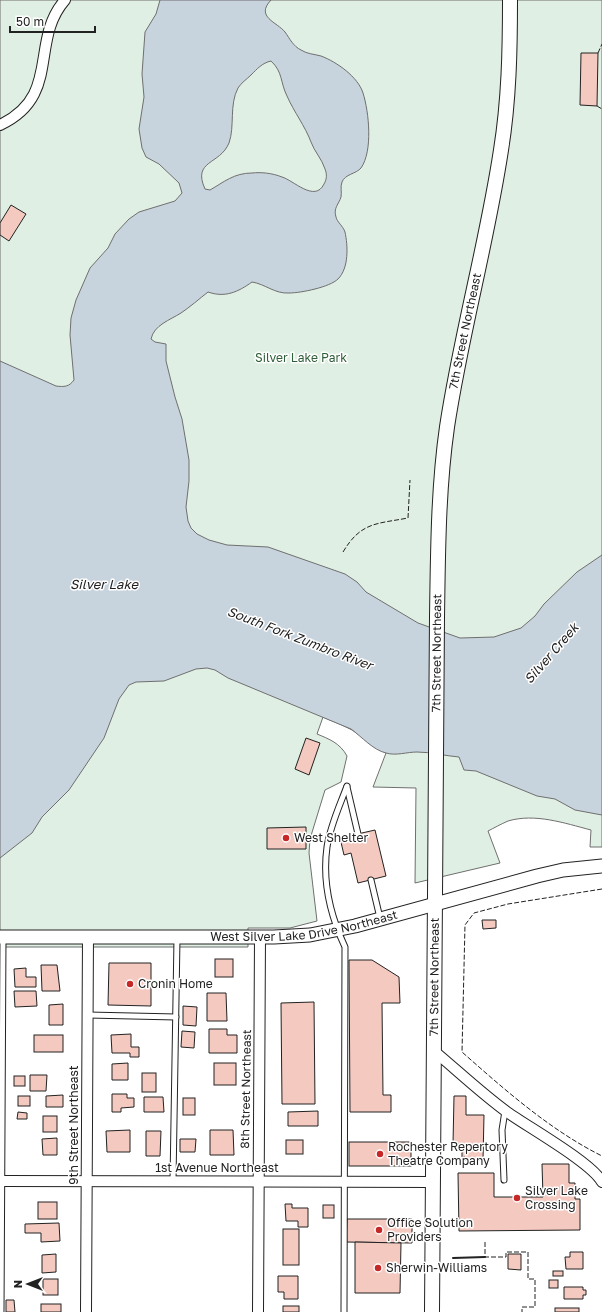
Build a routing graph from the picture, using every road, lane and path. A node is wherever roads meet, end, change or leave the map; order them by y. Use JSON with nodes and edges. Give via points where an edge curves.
{"nodes":[{"id":1,"x":65,"y":0,"type":"edge"},
{"id":2,"x":510,"y":0,"type":"edge"},
{"id":3,"x":0,"y":125,"type":"edge"},
{"id":4,"x":358,"y":834,"type":"dead end"},
{"id":5,"x":602,"y":866,"type":"edge"},
{"id":6,"x":370,"y":880,"type":"dead end"},
{"id":7,"x":435,"y":903,"type":"junction"},
{"id":8,"x":380,"y":919,"type":"junction"},
{"id":9,"x":337,"y":930,"type":"junction"},
{"id":10,"x":88,"y":937,"type":"junction"},
{"id":11,"x":260,"y":937,"type":"junction"},
{"id":12,"x":1,"y":938,"type":"edge"},
{"id":13,"x":177,"y":938,"type":"junction"},
{"id":14,"x":88,"y":1015,"type":"junction"},
{"id":15,"x":176,"y":1017,"type":"junction"},
{"id":16,"x":434,"y":1051,"type":"junction"},
{"id":17,"x":506,"y":1111,"type":"junction"},
{"id":18,"x":504,"y":1180,"type":"dead end"},
{"id":19,"x":1,"y":1181,"type":"edge"},
{"id":20,"x":86,"y":1181,"type":"junction"},
{"id":21,"x":173,"y":1181,"type":"junction"},
{"id":22,"x":258,"y":1181,"type":"junction"},
{"id":23,"x":344,"y":1182,"type":"junction"},
{"id":24,"x":433,"y":1182,"type":"junction"},
{"id":25,"x":602,"y":1182,"type":"edge"},
{"id":26,"x":1,"y":1312,"type":"edge"},
{"id":27,"x":86,"y":1312,"type":"edge"},
{"id":28,"x":258,"y":1312,"type":"edge"},
{"id":29,"x":344,"y":1312,"type":"edge"},
{"id":30,"x":432,"y":1312,"type":"edge"}],
"edges":[{"from":1,"to":3,"type":"street","via":[[53,18],[36,91],[27,105]]},
{"from":2,"to":7,"type":"main road","name":"7th Street Northeast","via":[[508,76],[501,149],[445,443],[436,618]]},
{"from":4,"to":9,"type":"lane","via":[[347,786],[327,846],[329,904]]},
{"from":5,"to":7,"type":"street","name":"West Silver Lake Drive Northeast","via":[[550,873]]},
{"from":6,"to":8,"type":"lane"},
{"from":7,"to":8,"type":"street","name":"West Silver Lake Drive Northeast"},
{"from":7,"to":16,"type":"main road","name":"7th Street Northeast"},
{"from":8,"to":9,"type":"street","name":"West Silver Lake Drive Northeast"},
{"from":9,"to":11,"type":"street","name":"West Silver Lake Drive Northeast","via":[[302,936]]},
{"from":9,"to":23,"type":"lane","via":[[345,948]]},
{"from":10,"to":12,"type":"street","name":"West Silver Lake Drive Northeast"},
{"from":10,"to":13,"type":"street","name":"West Silver Lake Drive Northeast"},
{"from":10,"to":14,"type":"street","name":"9th Street Northeast"},
{"from":11,"to":13,"type":"street","name":"West Silver Lake Drive Northeast"},
{"from":11,"to":22,"type":"street","name":"8th Street Northeast"},
{"from":12,"to":19,"type":"lane"},
{"from":13,"to":15,"type":"lane"},
{"from":14,"to":15,"type":"lane"},
{"from":14,"to":20,"type":"street","name":"9th Street Northeast"},
{"from":15,"to":21,"type":"lane"},
{"from":16,"to":17,"type":"street"},
{"from":16,"to":24,"type":"main road","name":"7th Street Northeast"},
{"from":17,"to":18,"type":"lane","via":[[502,1130]]},
{"from":17,"to":25,"type":"street","via":[[584,1164],[598,1175]]},
{"from":19,"to":20,"type":"street","name":"1st Avenue Northeast"},
{"from":19,"to":26,"type":"lane"},
{"from":20,"to":21,"type":"street","name":"1st Avenue Northeast"},
{"from":20,"to":27,"type":"street","name":"9th Street Northeast"},
{"from":21,"to":22,"type":"street","name":"1st Avenue Northeast"},
{"from":22,"to":23,"type":"street","name":"1st Avenue Northeast"},
{"from":22,"to":28,"type":"street","name":"8th Street Northeast"},
{"from":23,"to":24,"type":"street","name":"1st Avenue Northeast"},
{"from":23,"to":29,"type":"lane"},
{"from":24,"to":30,"type":"main road","name":"7th Street Northeast"}]}
